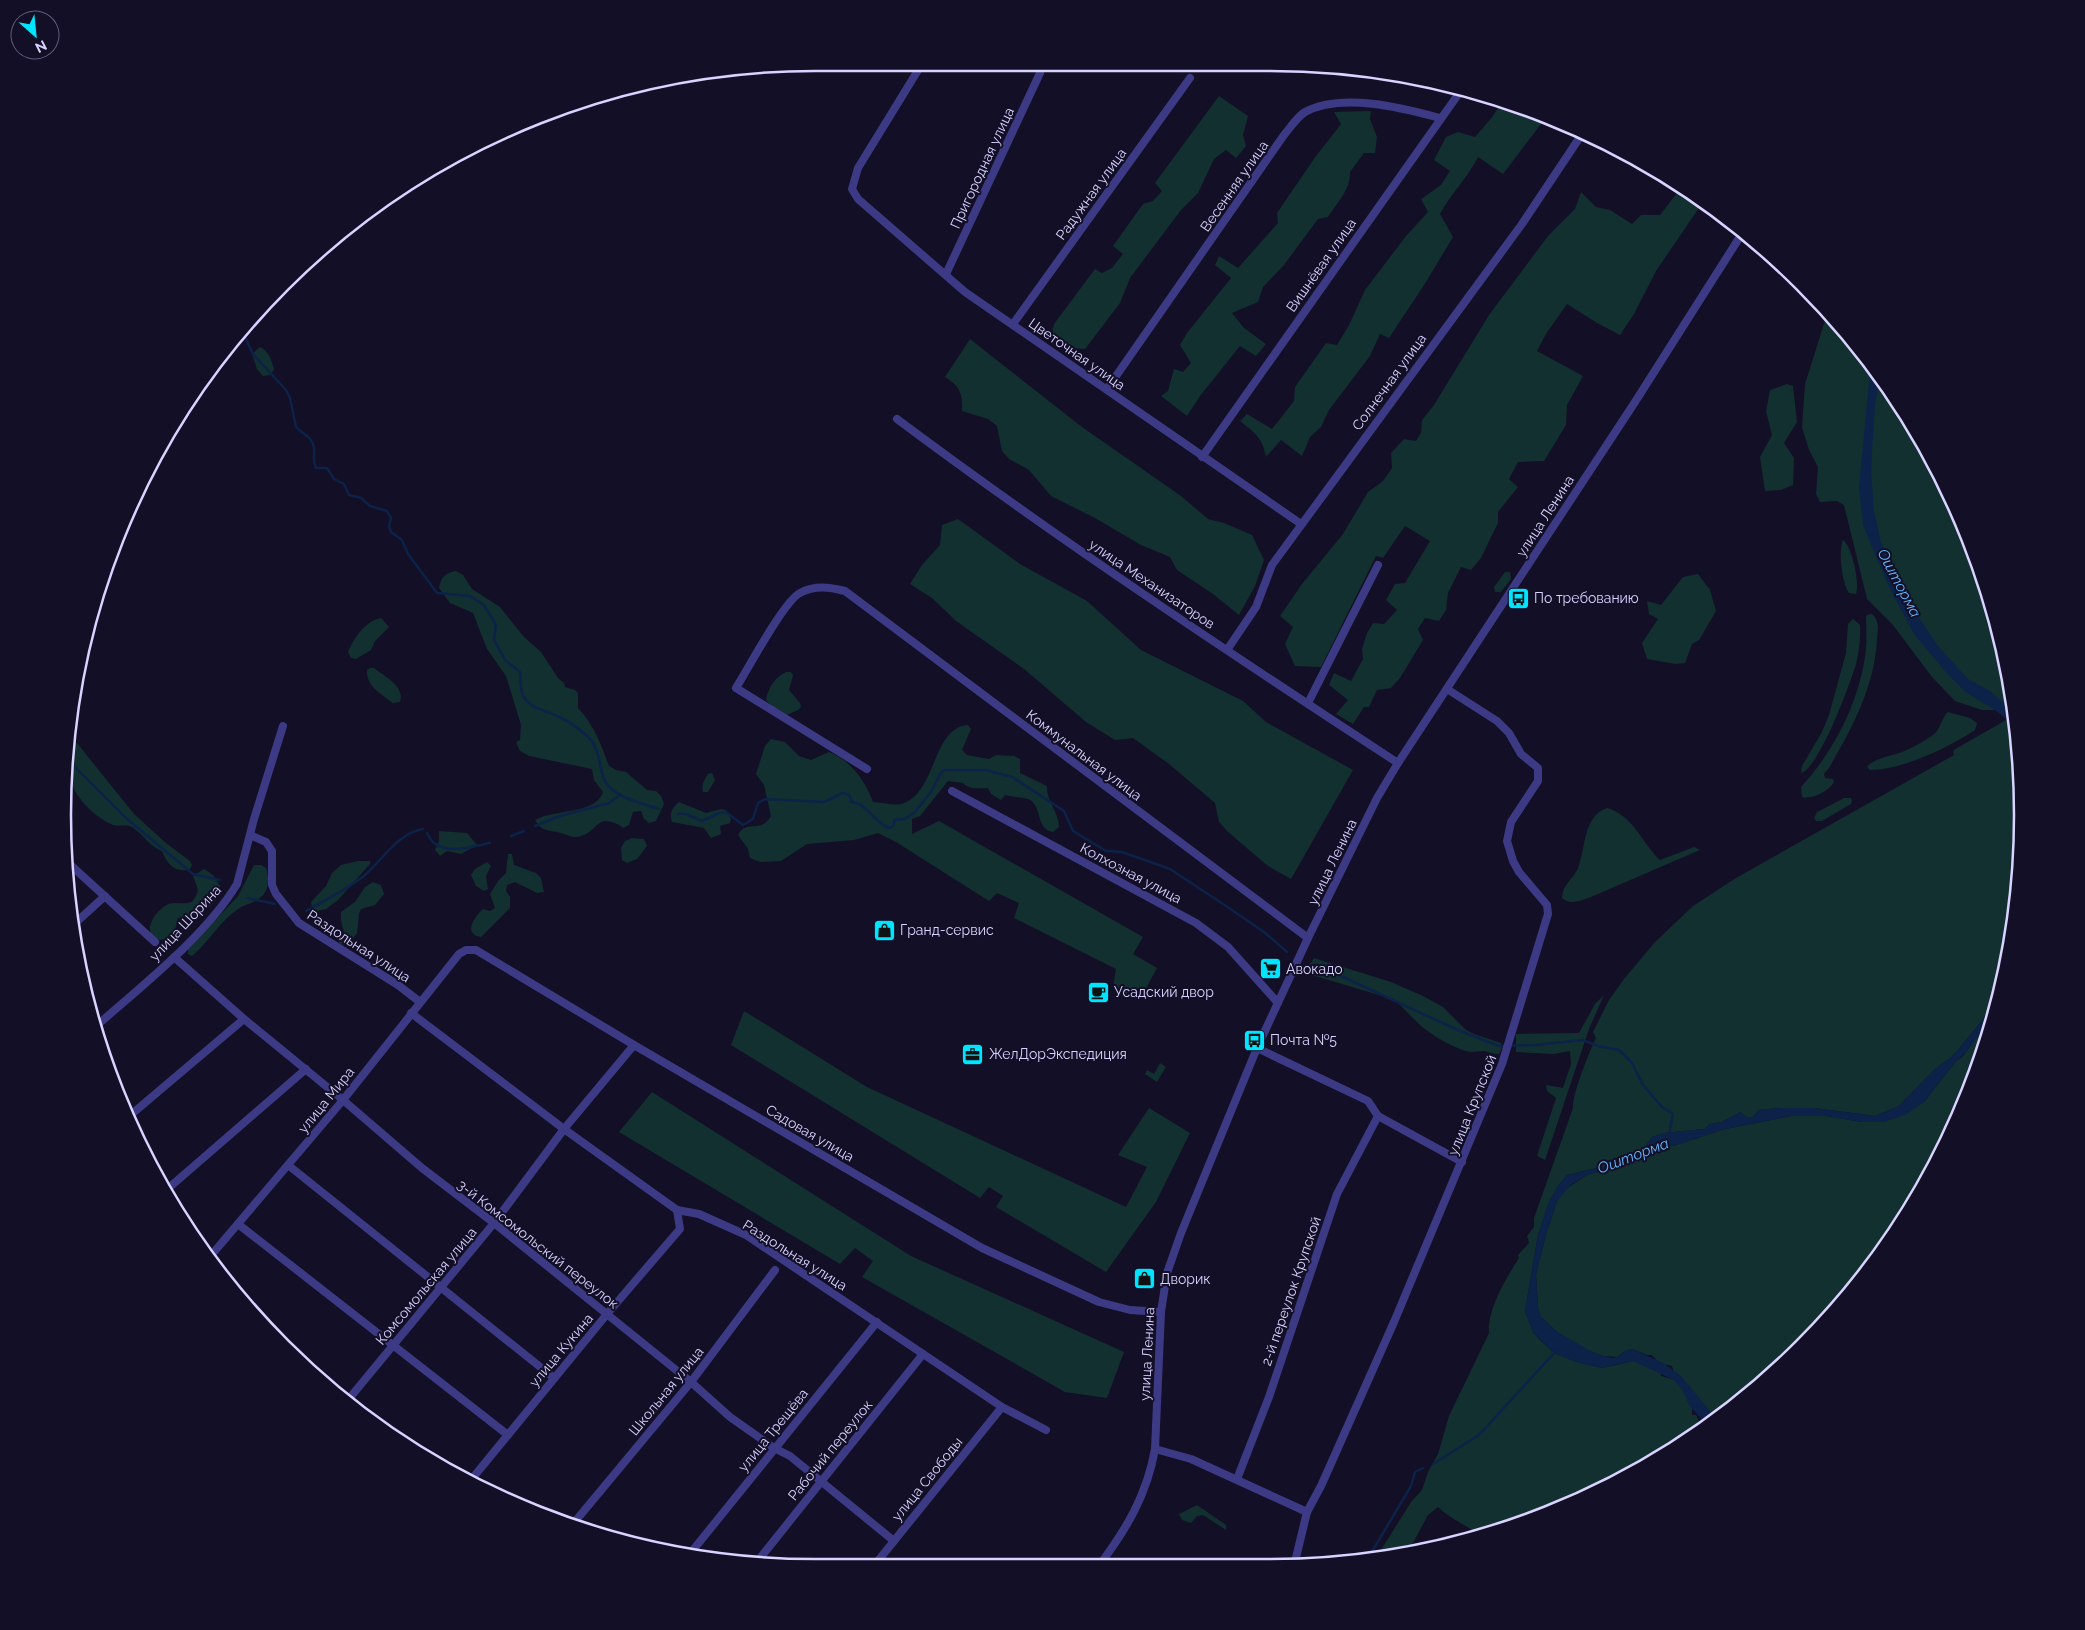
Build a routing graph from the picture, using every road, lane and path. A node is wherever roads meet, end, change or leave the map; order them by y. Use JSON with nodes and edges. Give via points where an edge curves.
{"nodes":[{"id":1,"x":918,"y":71,"type":"edge"},
{"id":2,"x":1040,"y":73,"type":"dead end"},
{"id":3,"x":1190,"y":78,"type":"dead end"},
{"id":4,"x":1457,"y":96,"type":"edge"},
{"id":5,"x":1440,"y":118,"type":"junction"},
{"id":6,"x":1579,"y":139,"type":"edge"},
{"id":7,"x":1739,"y":238,"type":"edge"},
{"id":8,"x":946,"y":274,"type":"junction"},
{"id":9,"x":1013,"y":324,"type":"junction"},
{"id":10,"x":1107,"y":389,"type":"junction"},
{"id":11,"x":897,"y":419,"type":"dead end"},
{"id":12,"x":1202,"y":457,"type":"junction"},
{"id":13,"x":1301,"y":524,"type":"junction"},
{"id":14,"x":1378,"y":566,"type":"dead end"},
{"id":15,"x":1227,"y":650,"type":"junction"},
{"id":16,"x":1447,"y":689,"type":"junction"},
{"id":17,"x":1308,"y":703,"type":"junction"},
{"id":18,"x":283,"y":726,"type":"dead end"},
{"id":19,"x":1398,"y":763,"type":"junction"},
{"id":20,"x":867,"y":768,"type":"dead end"},
{"id":21,"x":952,"y":791,"type":"dead end"},
{"id":22,"x":250,"y":835,"type":"junction"},
{"id":23,"x":73,"y":868,"type":"edge"},
{"id":24,"x":105,"y":896,"type":"junction"},
{"id":25,"x":79,"y":919,"type":"edge"},
{"id":26,"x":1308,"y":938,"type":"junction"},
{"id":27,"x":155,"y":942,"type":"dead end"},
{"id":28,"x":459,"y":954,"type":"joint"},
{"id":29,"x":174,"y":957,"type":"junction"},
{"id":30,"x":420,"y":1002,"type":"junction"},
{"id":31,"x":1278,"y":1003,"type":"junction"},
{"id":32,"x":412,"y":1013,"type":"junction"},
{"id":33,"x":244,"y":1019,"type":"junction"},
{"id":34,"x":101,"y":1022,"type":"edge"},
{"id":35,"x":634,"y":1045,"type":"junction"},
{"id":36,"x":1257,"y":1048,"type":"junction"},
{"id":37,"x":306,"y":1070,"type":"junction"},
{"id":38,"x":343,"y":1100,"type":"junction"},
{"id":39,"x":134,"y":1112,"type":"edge"},
{"id":40,"x":1378,"y":1116,"type":"junction"},
{"id":41,"x":564,"y":1129,"type":"junction"},
{"id":42,"x":1462,"y":1162,"type":"junction"},
{"id":43,"x":288,"y":1165,"type":"junction"},
{"id":44,"x":171,"y":1186,"type":"edge"},
{"id":45,"x":677,"y":1210,"type":"junction"},
{"id":46,"x":494,"y":1223,"type":"junction"},
{"id":47,"x":238,"y":1224,"type":"junction"},
{"id":48,"x":214,"y":1252,"type":"edge"},
{"id":49,"x":775,"y":1270,"type":"dead end"},
{"id":50,"x":440,"y":1288,"type":"junction"},
{"id":51,"x":1161,"y":1312,"type":"junction"},
{"id":52,"x":607,"y":1314,"type":"junction"},
{"id":53,"x":876,"y":1322,"type":"junction"},
{"id":54,"x":392,"y":1346,"type":"junction"},
{"id":55,"x":923,"y":1354,"type":"junction"},
{"id":56,"x":554,"y":1378,"type":"junction"},
{"id":57,"x":690,"y":1382,"type":"junction"},
{"id":58,"x":351,"y":1396,"type":"edge"},
{"id":59,"x":1002,"y":1407,"type":"junction"},
{"id":60,"x":1046,"y":1430,"type":"dead end"},
{"id":61,"x":508,"y":1435,"type":"junction"},
{"id":62,"x":774,"y":1448,"type":"junction"},
{"id":63,"x":1155,"y":1449,"type":"junction"},
{"id":64,"x":474,"y":1476,"type":"edge"},
{"id":65,"x":1237,"y":1479,"type":"junction"},
{"id":66,"x":821,"y":1482,"type":"junction"},
{"id":67,"x":1306,"y":1512,"type":"junction"},
{"id":68,"x":577,"y":1519,"type":"edge"},
{"id":69,"x":894,"y":1541,"type":"junction"},
{"id":70,"x":694,"y":1548,"type":"edge"},
{"id":71,"x":761,"y":1557,"type":"edge"},
{"id":72,"x":1296,"y":1558,"type":"edge"},
{"id":73,"x":879,"y":1559,"type":"edge"},
{"id":74,"x":1103,"y":1559,"type":"edge"}],
"edges":[{"from":1,"to":8,"type":"street","name":"Цветочная улица","via":[[858,168],[852,189],[858,199]]},
{"from":2,"to":8,"type":"street","name":"Пригородная улица"},
{"from":3,"to":9,"type":"street","name":"Радужная улица"},
{"from":4,"to":5,"type":"street","name":"Вишнёвая улица"},
{"from":5,"to":10,"type":"street","name":"Весенняя улица","via":[[1395,106],[1363,103],[1329,105],[1304,112],[1284,135]]},
{"from":5,"to":12,"type":"street","name":"Вишнёвая улица"},
{"from":6,"to":13,"type":"street","name":"Солнечная улица","via":[[1522,224]]},
{"from":7,"to":16,"type":"street","name":"улица Ленина"},
{"from":8,"to":9,"type":"street","name":"Цветочная улица","via":[[965,292]]},
{"from":9,"to":10,"type":"street","name":"Цветочная улица"},
{"from":10,"to":12,"type":"street","name":"Цветочная улица"},
{"from":11,"to":15,"type":"street","name":"улица Механизаторов","via":[[978,479]]},
{"from":12,"to":13,"type":"street","name":"Цветочная улица"},
{"from":13,"to":15,"type":"street","name":"Солнечная улица","via":[[1272,565],[1256,607]]},
{"from":14,"to":17,"type":"street"},
{"from":15,"to":17,"type":"street","name":"улица Механизаторов"},
{"from":16,"to":19,"type":"street","name":"улица Ленина"},
{"from":16,"to":42,"type":"street","name":"улица Крупской","via":[[1497,721],[1509,733],[1521,754],[1538,768],[1538,781],[1512,822],[1507,841],[1519,872],[1547,905],[1548,914],[1507,1052]]},
{"from":17,"to":19,"type":"street","name":"улица Механизаторов"},
{"from":18,"to":22,"type":"street","name":"улица Шорина"},
{"from":19,"to":26,"type":"street","name":"улица Ленина","via":[[1377,798]]},
{"from":20,"to":26,"type":"street","name":"Коммунальная улица","via":[[736,688],[791,599],[810,588],[827,586],[845,590]]},
{"from":21,"to":31,"type":"street","name":"Колхозная улица","via":[[1196,923],[1228,947]]},
{"from":22,"to":29,"type":"street","name":"улица Шорина","via":[[237,884]]},
{"from":22,"to":30,"type":"street","name":"Раздольная улица","via":[[266,842],[272,851],[272,885],[299,923]]},
{"from":23,"to":24,"type":"street"},
{"from":24,"to":25,"type":"street"},
{"from":24,"to":27,"type":"street"},
{"from":26,"to":31,"type":"street","name":"улица Ленина"},
{"from":28,"to":30,"type":"street","name":"улица Мира"},
{"from":28,"to":35,"type":"street","name":"Садовая улица","via":[[470,949],[480,951]]},
{"from":29,"to":33,"type":"street","name":"3-й Комсомольский переулок"},
{"from":29,"to":34,"type":"street","name":"улица Шорина"},
{"from":30,"to":32,"type":"street","name":"улица Мира"},
{"from":31,"to":36,"type":"street","name":"улица Ленина"},
{"from":32,"to":38,"type":"street","name":"улица Мира"},
{"from":32,"to":41,"type":"street","name":"Раздольная улица"},
{"from":33,"to":37,"type":"street","name":"3-й Комсомольский переулок"},
{"from":33,"to":39,"type":"street"},
{"from":35,"to":41,"type":"street","name":"Комсомольская улица"},
{"from":35,"to":51,"type":"street","name":"Садовая улица","via":[[982,1248],[1099,1302],[1130,1310]]},
{"from":36,"to":40,"type":"street","via":[[1368,1101]]},
{"from":36,"to":51,"type":"street","name":"улица Ленина","via":[[1181,1233],[1167,1273]]},
{"from":37,"to":38,"type":"street","name":"3-й Комсомольский переулок"},
{"from":37,"to":44,"type":"street"},
{"from":38,"to":43,"type":"street","name":"улица Мира"},
{"from":38,"to":46,"type":"street","name":"3-й Комсомольский переулок","via":[[422,1168]]},
{"from":40,"to":42,"type":"street"},
{"from":40,"to":65,"type":"street","name":"2-й переулок Крупской","via":[[1337,1194],[1269,1397]]},
{"from":41,"to":45,"type":"street","name":"Раздольная улица"},
{"from":41,"to":46,"type":"street","name":"Комсомольская улица"},
{"from":42,"to":67,"type":"street","name":"улица Крупской","via":[[1329,1468]]},
{"from":43,"to":47,"type":"street","name":"улица Мира"},
{"from":43,"to":50,"type":"street"},
{"from":45,"to":52,"type":"street","name":"улица Кукина","via":[[680,1229]]},
{"from":45,"to":53,"type":"street","name":"Раздольная улица","via":[[698,1214],[746,1235]]},
{"from":46,"to":50,"type":"street","name":"Комсомольская улица"},
{"from":46,"to":52,"type":"street","name":"3-й Комсомольский переулок"},
{"from":47,"to":48,"type":"street","name":"улица Мира"},
{"from":47,"to":54,"type":"street"},
{"from":49,"to":57,"type":"street","name":"Школьная улица"},
{"from":50,"to":54,"type":"street","name":"Комсомольская улица"},
{"from":50,"to":56,"type":"street"},
{"from":51,"to":63,"type":"street","name":"улица Ленина"},
{"from":52,"to":56,"type":"street","name":"улица Кукина"},
{"from":52,"to":57,"type":"street","name":"3-й Комсомольский переулок"},
{"from":53,"to":55,"type":"street","name":"Раздольная улица"},
{"from":53,"to":62,"type":"street","name":"улица Трещёва"},
{"from":54,"to":58,"type":"street","name":"Комсомольская улица"},
{"from":54,"to":61,"type":"street"},
{"from":55,"to":59,"type":"street","name":"Раздольная улица"},
{"from":55,"to":66,"type":"street","name":"Рабочий переулок"},
{"from":56,"to":61,"type":"street","name":"улица Кукина"},
{"from":57,"to":62,"type":"street","name":"3-й Комсомольский переулок","via":[[730,1417]]},
{"from":57,"to":68,"type":"street","name":"Школьная улица"},
{"from":59,"to":60,"type":"street","name":"Раздольная улица"},
{"from":59,"to":69,"type":"street","name":"улица Свободы"},
{"from":61,"to":64,"type":"street","name":"улица Кукина"},
{"from":62,"to":66,"type":"street","name":"3-й Комсомольский переулок","via":[[790,1456]]},
{"from":62,"to":70,"type":"street","name":"улица Трещёва"},
{"from":63,"to":65,"type":"street","via":[[1191,1459]]},
{"from":63,"to":74,"type":"street","name":"улица Ленина","via":[[1145,1490]]},
{"from":65,"to":67,"type":"street"},
{"from":66,"to":69,"type":"street","name":"3-й Комсомольский переулок"},
{"from":66,"to":71,"type":"street","name":"Рабочий переулок"},
{"from":67,"to":72,"type":"street","name":"улица Крупской"},
{"from":69,"to":73,"type":"street","name":"улица Свободы"}]}
